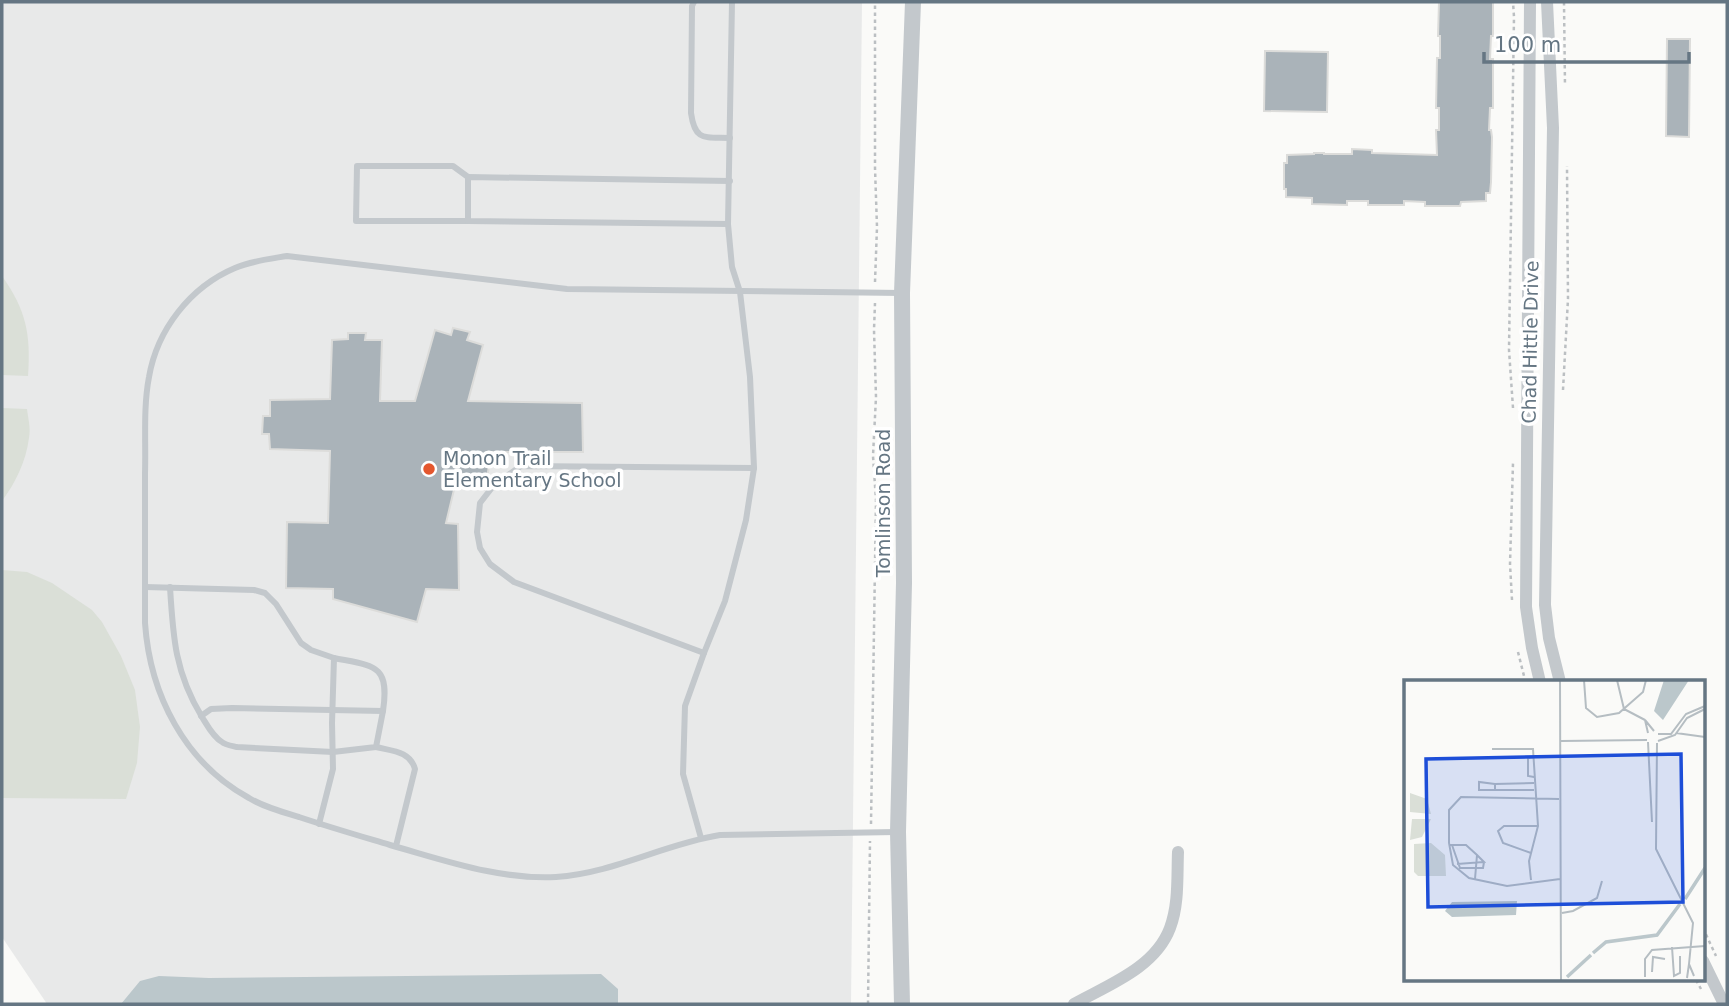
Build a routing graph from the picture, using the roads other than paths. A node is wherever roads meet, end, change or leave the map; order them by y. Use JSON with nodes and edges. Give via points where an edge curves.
{"nodes":[{"id":1,"x":694,"y":2,"type":"edge"},
{"id":2,"x":732,"y":2,"type":"edge"},
{"id":3,"x":913,"y":2,"type":"edge"},
{"id":4,"x":1530,"y":2,"type":"edge"},
{"id":5,"x":1547,"y":2,"type":"edge"},
{"id":6,"x":730,"y":138,"type":"junction"},
{"id":7,"x":468,"y":177,"type":"junction"},
{"id":8,"x":730,"y":181,"type":"junction"},
{"id":9,"x":468,"y":221,"type":"junction"},
{"id":10,"x":728,"y":224,"type":"junction"},
{"id":11,"x":740,"y":292,"type":"junction"},
{"id":12,"x":902,"y":293,"type":"junction"},
{"id":13,"x":754,"y":468,"type":"junction"},
{"id":14,"x":145,"y":587,"type":"junction"},
{"id":15,"x":170,"y":587,"type":"junction"},
{"id":16,"x":704,"y":653,"type":"junction"},
{"id":17,"x":334,"y":658,"type":"junction"},
{"id":18,"x":1540,"y":680,"type":"edge"},
{"id":19,"x":1560,"y":680,"type":"edge"},
{"id":20,"x":332,"y":710,"type":"junction"},
{"id":21,"x":383,"y":711,"type":"junction"},
{"id":22,"x":201,"y":716,"type":"junction"},
{"id":23,"x":376,"y":747,"type":"junction"},
{"id":24,"x":333,"y":752,"type":"junction"},
{"id":25,"x":319,"y":824,"type":"junction"},
{"id":26,"x":898,"y":832,"type":"junction"},
{"id":27,"x":701,"y":838,"type":"junction"},
{"id":28,"x":396,"y":846,"type":"junction"},
{"id":29,"x":1178,"y":852,"type":"dead end"},
{"id":30,"x":1704,"y":963,"type":"edge"},
{"id":31,"x":902,"y":1004,"type":"edge"},
{"id":32,"x":1074,"y":1004,"type":"edge"},
{"id":33,"x":1724,"y":1004,"type":"edge"}],
"edges":[{"from":1,"to":6,"type":"lane","via":[[693,128],[704,137]]},
{"from":2,"to":6,"type":"lane"},
{"from":3,"to":12,"type":"street","name":"Tomlinson Road"},
{"from":4,"to":18,"type":"street","name":"Chad Hittle Drive","via":[[1527,607]]},
{"from":5,"to":19,"type":"street","name":"Chad Hittle Drive","via":[[1553,128],[1545,605]]},
{"from":6,"to":8,"type":"lane"},
{"from":7,"to":8,"type":"lane"},
{"from":7,"to":9,"type":"lane"},
{"from":7,"to":9,"type":"lane","via":[[453,166],[356,166],[356,221]]},
{"from":8,"to":10,"type":"lane"},
{"from":9,"to":10,"type":"lane"},
{"from":10,"to":11,"type":"lane","via":[[732,267]]},
{"from":11,"to":12,"type":"lane"},
{"from":11,"to":13,"type":"lane"},
{"from":11,"to":14,"type":"lane","via":[[567,289],[287,256],[234,268],[189,299],[165,330],[154,355],[146,398]]},
{"from":12,"to":26,"type":"street","name":"Tomlinson Road","via":[[904,583]]},
{"from":13,"to":16,"type":"lane","via":[[725,601]]},
{"from":13,"to":16,"type":"lane","via":[[521,466],[494,485],[480,503],[477,532],[481,548],[490,565],[514,582]]},
{"from":14,"to":15,"type":"lane"},
{"from":14,"to":25,"type":"lane","via":[[152,670],[182,737],[209,768],[250,799]]},
{"from":15,"to":17,"type":"lane","via":[[265,593],[301,643]]},
{"from":15,"to":22,"type":"lane","via":[[180,670]]},
{"from":16,"to":27,"type":"lane","via":[[685,706],[683,774]]},
{"from":17,"to":20,"type":"lane"},
{"from":17,"to":21,"type":"lane","via":[[372,666],[380,674]]},
{"from":20,"to":21,"type":"lane"},
{"from":20,"to":22,"type":"lane","via":[[232,708],[211,709]]},
{"from":20,"to":24,"type":"lane"},
{"from":21,"to":23,"type":"lane"},
{"from":22,"to":24,"type":"lane","via":[[222,743]]},
{"from":23,"to":24,"type":"lane"},
{"from":23,"to":28,"type":"lane","via":[[404,754],[415,769]]},
{"from":24,"to":25,"type":"lane"},
{"from":25,"to":28,"type":"lane"},
{"from":26,"to":27,"type":"lane"},
{"from":26,"to":31,"type":"street","name":"Tomlinson Road"},
{"from":27,"to":28,"type":"lane","via":[[602,870],[552,877],[479,870]]},
{"from":29,"to":32,"type":"street","via":[[1173,915],[1157,949],[1136,969]]},
{"from":30,"to":33,"type":"street"}]}
